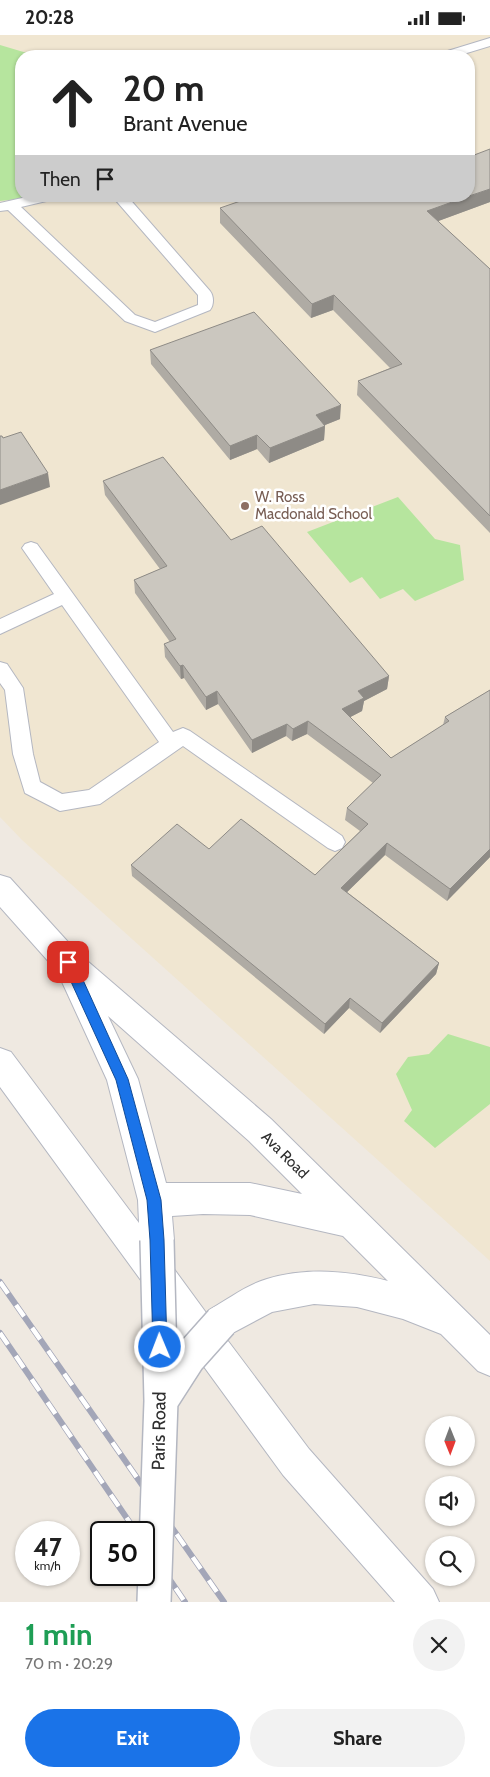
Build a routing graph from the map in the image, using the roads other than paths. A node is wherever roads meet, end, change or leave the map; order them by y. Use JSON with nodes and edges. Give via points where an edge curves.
{"nodes":[{"id":1,"x":490,"y":42,"type":"edge"},
{"id":2,"x":464,"y":50,"type":"edge"},
{"id":3,"x":23,"y":202,"type":"edge"},
{"id":4,"x":124,"y":202,"type":"edge"},
{"id":5,"x":5,"y":206,"type":"edge"},
{"id":6,"x":31,"y":548,"type":"dead end"},
{"id":7,"x":65,"y":596,"type":"junction"},
{"id":8,"x":0,"y":627,"type":"edge"},
{"id":9,"x":0,"y":669,"type":"edge"},
{"id":10,"x":171,"y":744,"type":"junction"},
{"id":11,"x":335,"y":842,"type":"dead end"},
{"id":12,"x":0,"y":887,"type":"edge"},
{"id":13,"x":68,"y":962,"type":"junction"},
{"id":14,"x":0,"y":1062,"type":"edge"},
{"id":15,"x":154,"y":1200,"type":"junction"},
{"id":16,"x":354,"y":1223,"type":"junction"},
{"id":17,"x":456,"y":1323,"type":"junction"},
{"id":18,"x":490,"y":1359,"type":"edge"},
{"id":19,"x":161,"y":1401,"type":"junction"},
{"id":20,"x":154,"y":1602,"type":"edge"},
{"id":21,"x":420,"y":1602,"type":"edge"}],
"edges":[{"from":1,"to":2,"type":"lane"},
{"from":3,"to":5,"type":"lane"},
{"from":4,"to":5,"type":"lane","via":[[205,294],[204,307],[155,327],[130,318]]},
{"from":6,"to":7,"type":"lane"},
{"from":7,"to":8,"type":"lane"},
{"from":7,"to":10,"type":"lane"},
{"from":9,"to":10,"type":"lane","via":[[14,688],[23,753],[32,787],[60,803],[93,798]]},
{"from":10,"to":11,"type":"lane","via":[[183,736]]},
{"from":12,"to":13,"type":"main road"},
{"from":13,"to":15,"type":"main road","name":"Paris Road","via":[[122,1079]]},
{"from":13,"to":16,"type":"main road","name":"Ava Road","via":[[260,1130]]},
{"from":14,"to":21,"type":"main road","via":[[296,1462]]},
{"from":15,"to":16,"type":"main road","via":[[250,1199]]},
{"from":15,"to":19,"type":"main road","name":"Paris Road","bridge":true},
{"from":16,"to":17,"type":"main road","name":"Ava Road"},
{"from":17,"to":18,"type":"main road","name":"Ava Road"},
{"from":17,"to":19,"type":"main road","bridge":true,"via":[[403,1301],[357,1290],[314,1287],[268,1296],[221,1322],[188,1359]]},
{"from":19,"to":20,"type":"main road","name":"Paris Road","bridge":true}]}
